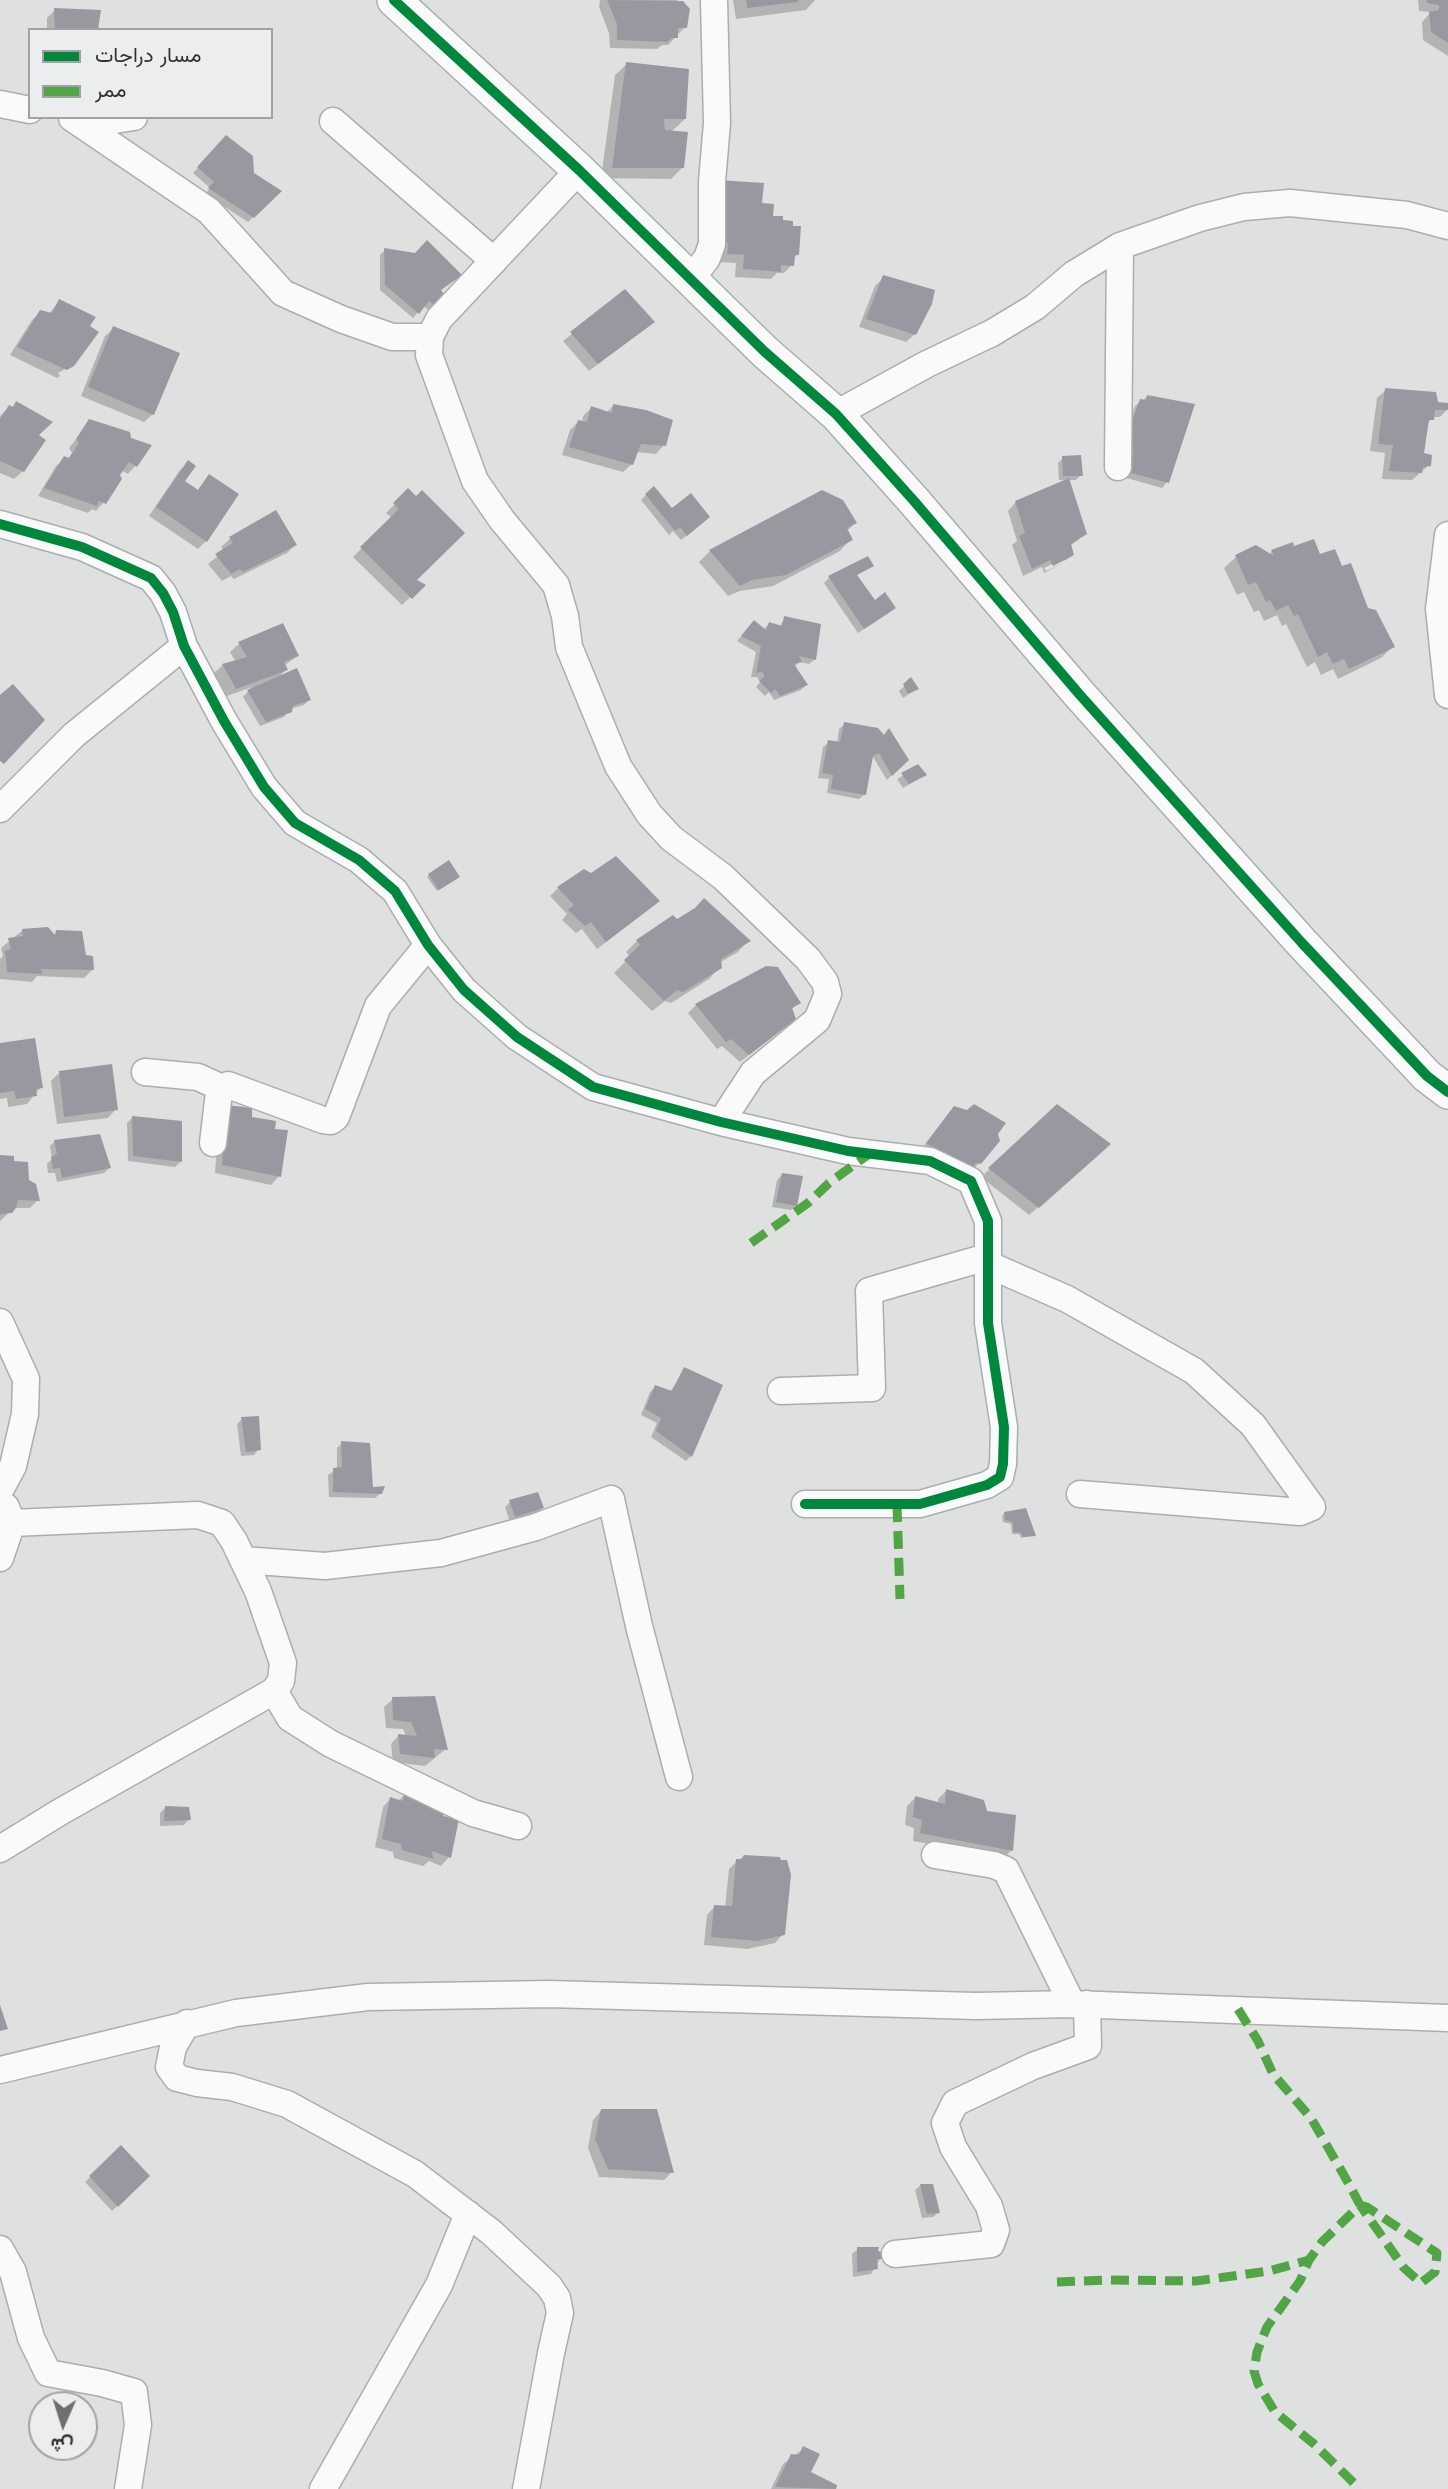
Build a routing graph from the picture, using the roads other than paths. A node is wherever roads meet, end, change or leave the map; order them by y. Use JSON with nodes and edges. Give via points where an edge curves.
{"nodes":[{"id":1,"x":394,"y":0,"type":"edge"},
{"id":2,"x":714,"y":0,"type":"edge"},
{"id":3,"x":0,"y":104,"type":"edge"},
{"id":4,"x":28,"y":110,"type":"edge"},
{"id":5,"x":74,"y":119,"type":"edge"},
{"id":6,"x":84,"y":119,"type":"edge"},
{"id":7,"x":122,"y":119,"type":"edge"},
{"id":8,"x":333,"y":121,"type":"dead end"},
{"id":9,"x":579,"y":170,"type":"junction"},
{"id":10,"x":1448,"y":226,"type":"edge"},
{"id":11,"x":1120,"y":246,"type":"junction"},
{"id":12,"x":494,"y":261,"type":"junction"},
{"id":13,"x":691,"y":279,"type":"junction"},
{"id":14,"x":430,"y":337,"type":"junction"},
{"id":15,"x":835,"y":414,"type":"junction"},
{"id":16,"x":1118,"y":467,"type":"dead end"},
{"id":17,"x":0,"y":524,"type":"edge"},
{"id":18,"x":1448,"y":535,"type":"edge"},
{"id":19,"x":184,"y":646,"type":"junction"},
{"id":20,"x":1448,"y":695,"type":"edge"},
{"id":21,"x":0,"y":809,"type":"edge"},
{"id":22,"x":428,"y":945,"type":"junction"},
{"id":23,"x":145,"y":1072,"type":"dead end"},
{"id":24,"x":222,"y":1088,"type":"junction"},
{"id":25,"x":1448,"y":1092,"type":"edge"},
{"id":26,"x":721,"y":1122,"type":"junction"},
{"id":27,"x":213,"y":1143,"type":"dead end"},
{"id":28,"x":987,"y":1261,"type":"junction"},
{"id":29,"x":0,"y":1322,"type":"edge"},
{"id":30,"x":781,"y":1391,"type":"dead end"},
{"id":31,"x":0,"y":1491,"type":"edge"},
{"id":32,"x":1080,"y":1494,"type":"dead end"},
{"id":33,"x":805,"y":1504,"type":"dead end"},
{"id":34,"x":12,"y":1523,"type":"junction"},
{"id":35,"x":0,"y":1558,"type":"edge"},
{"id":36,"x":243,"y":1560,"type":"junction"},
{"id":37,"x":275,"y":1691,"type":"junction"},
{"id":38,"x":679,"y":1777,"type":"dead end"},
{"id":39,"x":518,"y":1826,"type":"dead end"},
{"id":40,"x":0,"y":1849,"type":"edge"},
{"id":41,"x":935,"y":1855,"type":"dead end"},
{"id":42,"x":1079,"y":2004,"type":"junction"},
{"id":43,"x":1448,"y":2018,"type":"edge"},
{"id":44,"x":187,"y":2023,"type":"junction"},
{"id":45,"x":0,"y":2070,"type":"edge"},
{"id":46,"x":468,"y":2214,"type":"junction"},
{"id":47,"x":0,"y":2249,"type":"edge"},
{"id":48,"x":895,"y":2254,"type":"dead end"},
{"id":49,"x":128,"y":2489,"type":"edge"},
{"id":50,"x":323,"y":2489,"type":"edge"},
{"id":51,"x":526,"y":2489,"type":"edge"}],
"edges":[{"from":1,"to":9,"type":"street"},
{"from":2,"to":13,"type":"street","via":[[717,123],[712,244]]},
{"from":3,"to":4,"type":"street"},
{"from":5,"to":14,"type":"street","via":[[209,211],[283,293],[392,337]]},
{"from":6,"to":7,"type":"street"},
{"from":8,"to":12,"type":"street"},
{"from":9,"to":12,"type":"street"},
{"from":9,"to":13,"type":"street"},
{"from":10,"to":11,"type":"street","via":[[1407,215],[1290,204],[1244,206]]},
{"from":11,"to":15,"type":"street","via":[[992,333]]},
{"from":11,"to":16,"type":"street"},
{"from":12,"to":14,"type":"street","via":[[439,319]]},
{"from":13,"to":15,"type":"street"},
{"from":14,"to":26,"type":"street","via":[[429,355],[475,481],[556,585],[569,647],[618,766],[671,838],[723,877],[808,959],[825,982],[828,994],[817,1020],[753,1073]]},
{"from":15,"to":25,"type":"street","via":[[1302,943],[1427,1076]]},
{"from":17,"to":19,"type":"street","via":[[82,547],[151,578],[173,612]]},
{"from":18,"to":20,"type":"street","via":[[1439,609]]},
{"from":19,"to":21,"type":"street","via":[[74,735]]},
{"from":19,"to":22,"type":"street","via":[[264,787],[295,823],[359,860],[395,891]]},
{"from":22,"to":24,"type":"street","via":[[378,1006],[331,1121],[229,1085]]},
{"from":22,"to":26,"type":"street","via":[[464,990],[517,1037],[593,1087]]},
{"from":23,"to":24,"type":"street","via":[[198,1077]]},
{"from":24,"to":27,"type":"street"},
{"from":26,"to":28,"type":"street","via":[[848,1151],[930,1161],[971,1181],[988,1220]]},
{"from":28,"to":30,"type":"street","via":[[869,1291],[872,1388]]},
{"from":28,"to":32,"type":"street","via":[[1067,1299],[1194,1371],[1253,1424],[1312,1507],[1300,1512]]},
{"from":28,"to":33,"type":"street","via":[[988,1323],[1004,1427],[1000,1477],[920,1504]]},
{"from":29,"to":31,"type":"street","via":[[26,1379],[25,1414],[13,1466]]},
{"from":31,"to":34,"type":"street"},
{"from":34,"to":35,"type":"street"},
{"from":34,"to":36,"type":"street","via":[[198,1515],[222,1523]]},
{"from":36,"to":37,"type":"street","via":[[283,1663]]},
{"from":36,"to":38,"type":"street","via":[[325,1566],[441,1553],[536,1527],[611,1499]]},
{"from":37,"to":39,"type":"street","via":[[290,1718],[331,1744],[473,1813]]},
{"from":37,"to":40,"type":"street"},
{"from":41,"to":42,"type":"street","via":[[1006,1870]]},
{"from":42,"to":43,"type":"street"},
{"from":42,"to":44,"type":"street","via":[[976,2006],[549,1994],[368,1997]]},
{"from":42,"to":48,"type":"street","via":[[1088,2046],[955,2103],[946,2123],[953,2147],[989,2206],[996,2230],[991,2244]]},
{"from":44,"to":45,"type":"street"},
{"from":44,"to":46,"type":"street","via":[[173,2047],[169,2067],[177,2078],[232,2087],[287,2104],[415,2174]]},
{"from":46,"to":50,"type":"street","via":[[439,2286]]},
{"from":46,"to":51,"type":"street","via":[[549,2286],[559,2306]]},
{"from":47,"to":49,"type":"street","via":[[13,2272],[31,2338],[48,2373],[134,2392],[138,2425]]}]}
